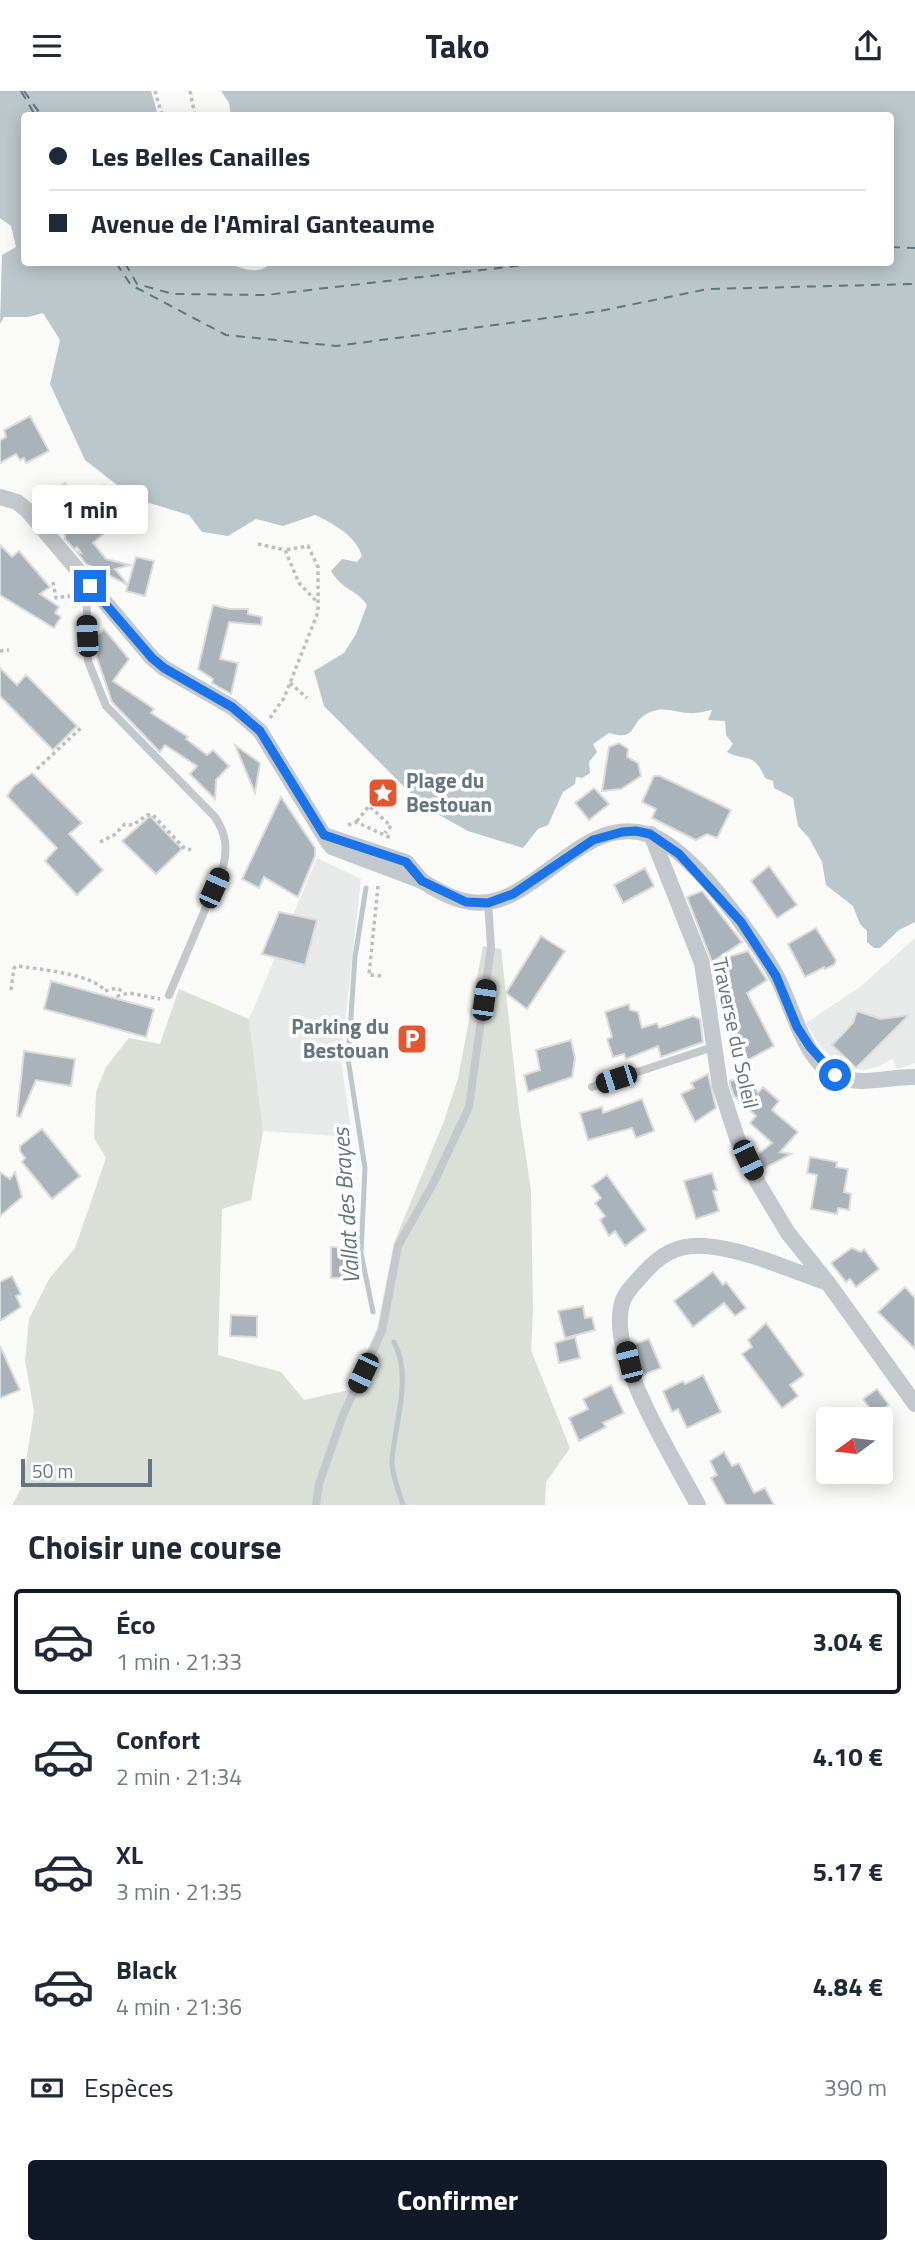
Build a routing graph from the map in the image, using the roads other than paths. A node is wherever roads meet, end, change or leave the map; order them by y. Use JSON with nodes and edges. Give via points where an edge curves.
{"nodes":[{"id":1,"x":1,"y":502,"type":"edge"},
{"id":2,"x":86,"y":580,"type":"junction"},
{"id":3,"x":650,"y":834,"type":"junction"},
{"id":4,"x":488,"y":903,"type":"junction"},
{"id":5,"x":169,"y":995,"type":"dead end"},
{"id":6,"x":713,"y":1047,"type":"junction"},
{"id":7,"x":915,"y":1077,"type":"edge"},
{"id":8,"x":592,"y":1087,"type":"dead end"},
{"id":9,"x":828,"y":1283,"type":"junction"},
{"id":10,"x":915,"y":1403,"type":"edge"},
{"id":11,"x":316,"y":1505,"type":"edge"},
{"id":12,"x":698,"y":1505,"type":"edge"}],
"edges":[{"from":1,"to":2,"type":"street","via":[[27,510]]},
{"from":2,"to":4,"type":"street","via":[[152,658],[247,717],[260,731],[338,852],[422,881],[466,902]]},
{"from":2,"to":5,"type":"lane","via":[[88,661],[106,706],[215,817],[226,841],[223,867]]},
{"from":3,"to":4,"type":"street","via":[[622,832],[593,840],[513,894]]},
{"from":3,"to":6,"type":"street","name":"Traverse du Soleil","via":[[702,963]]},
{"from":3,"to":7,"type":"street","via":[[679,854],[741,922],[776,976],[797,1027],[825,1066],[835,1075],[858,1081]]},
{"from":4,"to":11,"type":"lane","via":[[491,947],[469,1107],[398,1246],[383,1331],[343,1415]]},
{"from":6,"to":8,"type":"lane"},
{"from":6,"to":9,"type":"street","name":"Traverse du Soleil","via":[[724,1099],[758,1183],[788,1233]]},
{"from":9,"to":10,"type":"street","name":"Traverse du Soleil"},
{"from":9,"to":12,"type":"street","via":[[739,1252],[704,1246],[679,1248],[660,1256],[622,1300],[619,1322],[634,1383]]}]}
